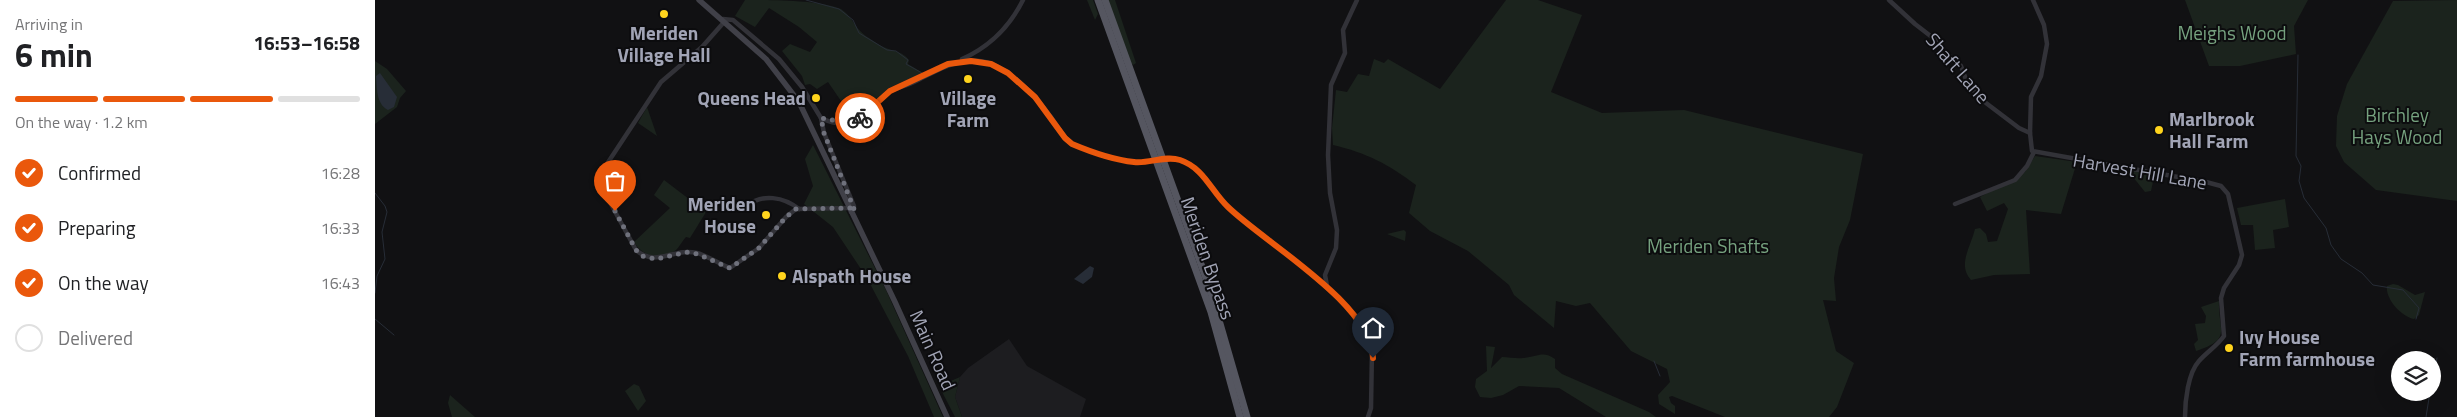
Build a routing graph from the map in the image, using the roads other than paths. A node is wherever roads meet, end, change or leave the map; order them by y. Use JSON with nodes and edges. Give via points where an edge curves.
{"nodes":[{"id":1,"x":699,"y":0,"type":"edge"},
{"id":2,"x":1023,"y":0,"type":"edge"},
{"id":3,"x":1098,"y":0,"type":"edge"},
{"id":4,"x":1105,"y":0,"type":"edge"},
{"id":5,"x":1357,"y":0,"type":"edge"},
{"id":6,"x":1889,"y":0,"type":"edge"},
{"id":7,"x":2033,"y":0,"type":"edge"},
{"id":8,"x":724,"y":20,"type":"junction"},
{"id":9,"x":971,"y":58,"type":"junction"},
{"id":10,"x":821,"y":118,"type":"junction"},
{"id":11,"x":2030,"y":133,"type":"junction"},
{"id":12,"x":1154,"y":144,"type":"junction"},
{"id":13,"x":2034,"y":152,"type":"junction"},
{"id":14,"x":1161,"y":165,"type":"junction"},
{"id":15,"x":1955,"y":204,"type":"dead end"},
{"id":16,"x":747,"y":206,"type":"dead end"},
{"id":17,"x":799,"y":209,"type":"junction"},
{"id":18,"x":851,"y":210,"type":"junction"},
{"id":19,"x":1325,"y":276,"type":"junction"},
{"id":20,"x":1316,"y":278,"type":"junction"},
{"id":21,"x":1329,"y":289,"type":"junction"},
{"id":22,"x":947,"y":416,"type":"edge"},
{"id":23,"x":1240,"y":417,"type":"edge"},
{"id":24,"x":1247,"y":417,"type":"edge"},
{"id":25,"x":1368,"y":417,"type":"edge"},
{"id":26,"x":2185,"y":417,"type":"edge"}],
"edges":[{"from":1,"to":8,"type":"main road","name":"Main Road"},
{"from":2,"to":9,"type":"street","via":[[1006,27]]},
{"from":3,"to":12,"type":"highway","name":"Meriden Bypass"},
{"from":4,"to":12,"type":"highway","name":"Meriden Bypass"},
{"from":5,"to":19,"type":"street","via":[[1343,30],[1345,53],[1331,85],[1328,155],[1330,193],[1337,230],[1336,248]]},
{"from":6,"to":11,"type":"street","name":"Shaft Lane","via":[[1961,66],[1968,85],[1986,103]]},
{"from":7,"to":11,"type":"street","via":[[2044,25],[2047,44],[2041,76],[2031,97]]},
{"from":8,"to":10,"type":"street","via":[[733,20],[779,59]]},
{"from":8,"to":17,"type":"street","via":[[702,47],[661,82],[601,172],[600,183],[636,250],[656,259],[688,252],[730,268],[759,248],[786,217]]},
{"from":8,"to":18,"type":"main road","name":"Main Road","via":[[766,59],[787,84]]},
{"from":9,"to":10,"type":"street","via":[[890,91],[854,122]]},
{"from":9,"to":20,"type":"street","via":[[1008,73],[1035,97],[1072,144],[1134,162],[1181,160],[1198,170],[1229,208]]},
{"from":10,"to":18,"type":"street","via":[[854,206]]},
{"from":11,"to":13,"type":"street","via":[[2030,146]]},
{"from":12,"to":14,"type":"highway","name":"Meriden Bypass"},
{"from":13,"to":15,"type":"street","via":[[2015,180]]},
{"from":13,"to":26,"type":"street","name":"Harvest Hill Lane","via":[[2206,182],[2221,186],[2229,194],[2242,255],[2221,298],[2224,336],[2193,370]]},
{"from":14,"to":23,"type":"highway","name":"Meriden Bypass","via":[[1211,312]]},
{"from":14,"to":24,"type":"highway","name":"Meriden Bypass","via":[[1218,314]]},
{"from":16,"to":17,"type":"street","via":[[768,197],[786,200]]},
{"from":17,"to":18,"type":"street"},
{"from":18,"to":22,"type":"main road","name":"Main Road"},
{"from":19,"to":20,"type":"street"},
{"from":19,"to":21,"type":"street"},
{"from":20,"to":21,"type":"street"},
{"from":21,"to":25,"type":"street","via":[[1361,323],[1371,342],[1371,408]]}]}
